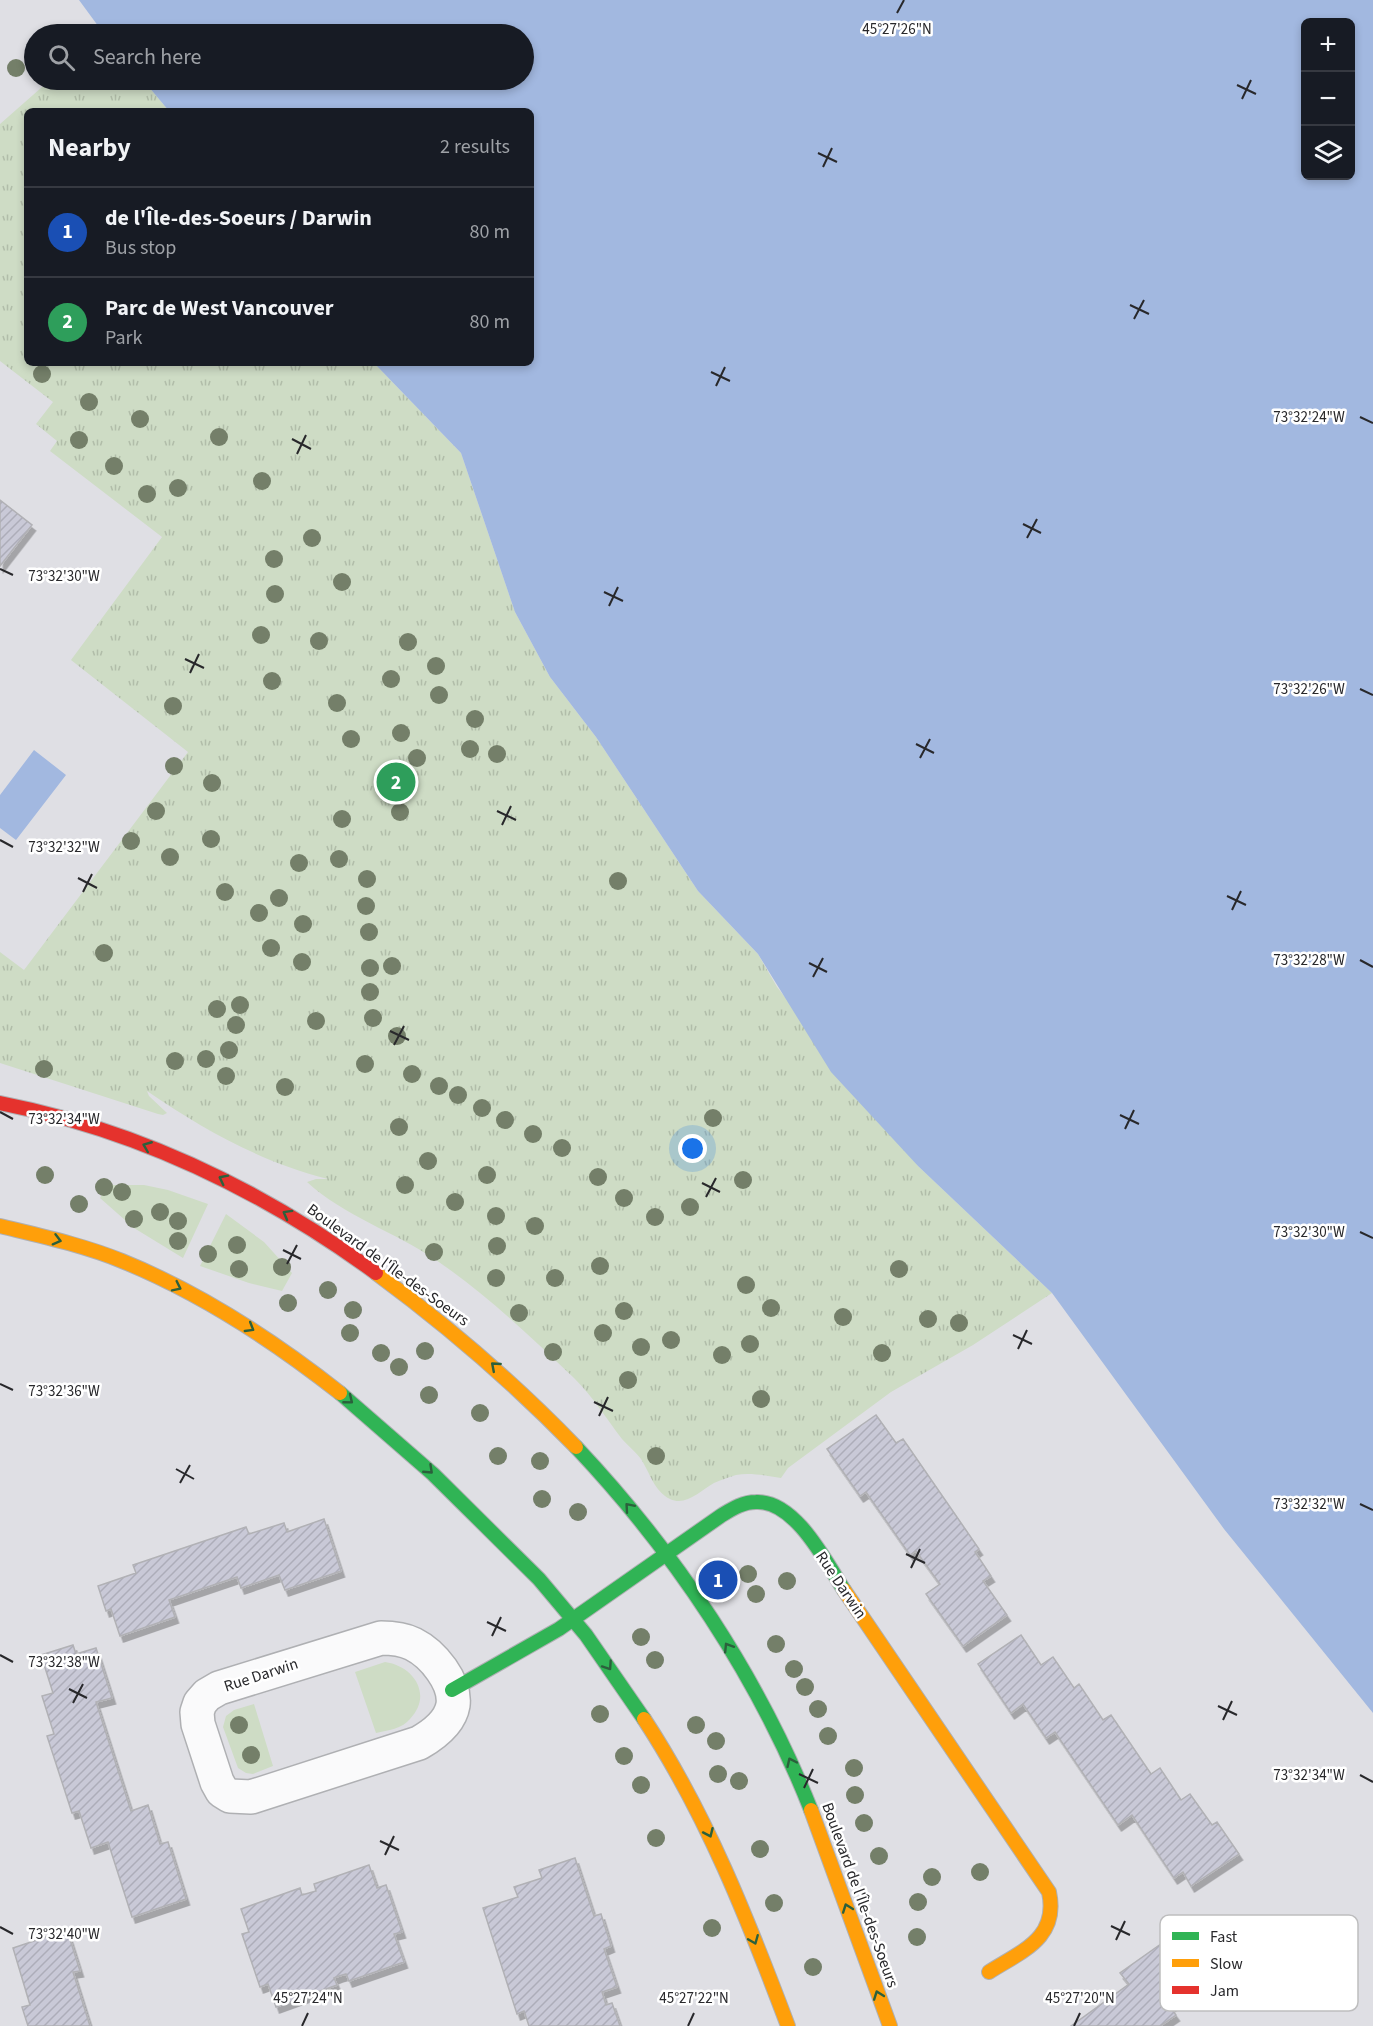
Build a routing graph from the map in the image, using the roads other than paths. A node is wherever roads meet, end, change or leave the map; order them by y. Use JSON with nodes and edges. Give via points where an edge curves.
{"nodes":[{"id":1,"x":0,"y":1102,"type":"edge"},
{"id":2,"x":0,"y":1227,"type":"edge"},
{"id":3,"x":665,"y":1553,"type":"junction"},
{"id":4,"x":574,"y":1619,"type":"junction"},
{"id":5,"x":452,"y":1690,"type":"junction"},
{"id":6,"x":989,"y":1972,"type":"dead end"},
{"id":7,"x":788,"y":2026,"type":"edge"},
{"id":8,"x":890,"y":2026,"type":"edge"}],
"edges":[{"from":3,"to":1,"type":"street","name":"Boulevard de l'Île-des-Soeurs","one_way":true,"via":[[636,1515],[540,1409],[424,1307],[357,1259],[299,1221],[199,1167],[94,1126]]},
{"from":2,"to":4,"type":"street","one_way":true,"via":[[88,1249],[154,1276],[260,1334],[311,1369],[408,1451],[480,1519]]},
{"from":3,"to":4,"type":"street","name":"Rue Darwin"},
{"from":3,"to":6,"type":"street","name":"Rue Darwin","via":[[734,1508],[750,1502],[780,1508],[803,1529],[1049,1892],[1054,1913],[1046,1930]]},
{"from":8,"to":3,"type":"street","name":"Boulevard de l'Île-des-Soeurs","one_way":true,"via":[[822,1836],[785,1748],[759,1697]]},
{"from":4,"to":5,"type":"street","name":"Rue Darwin"},
{"from":4,"to":7,"type":"street","one_way":true,"via":[[646,1723],[699,1812]]},
{"from":5,"to":5,"type":"street","name":"Rue Darwin","via":[[444,1673],[414,1644],[381,1638],[219,1688],[200,1703],[198,1724],[222,1791],[230,1796],[251,1797],[419,1743],[440,1729],[448,1718],[453,1706]]}]}
